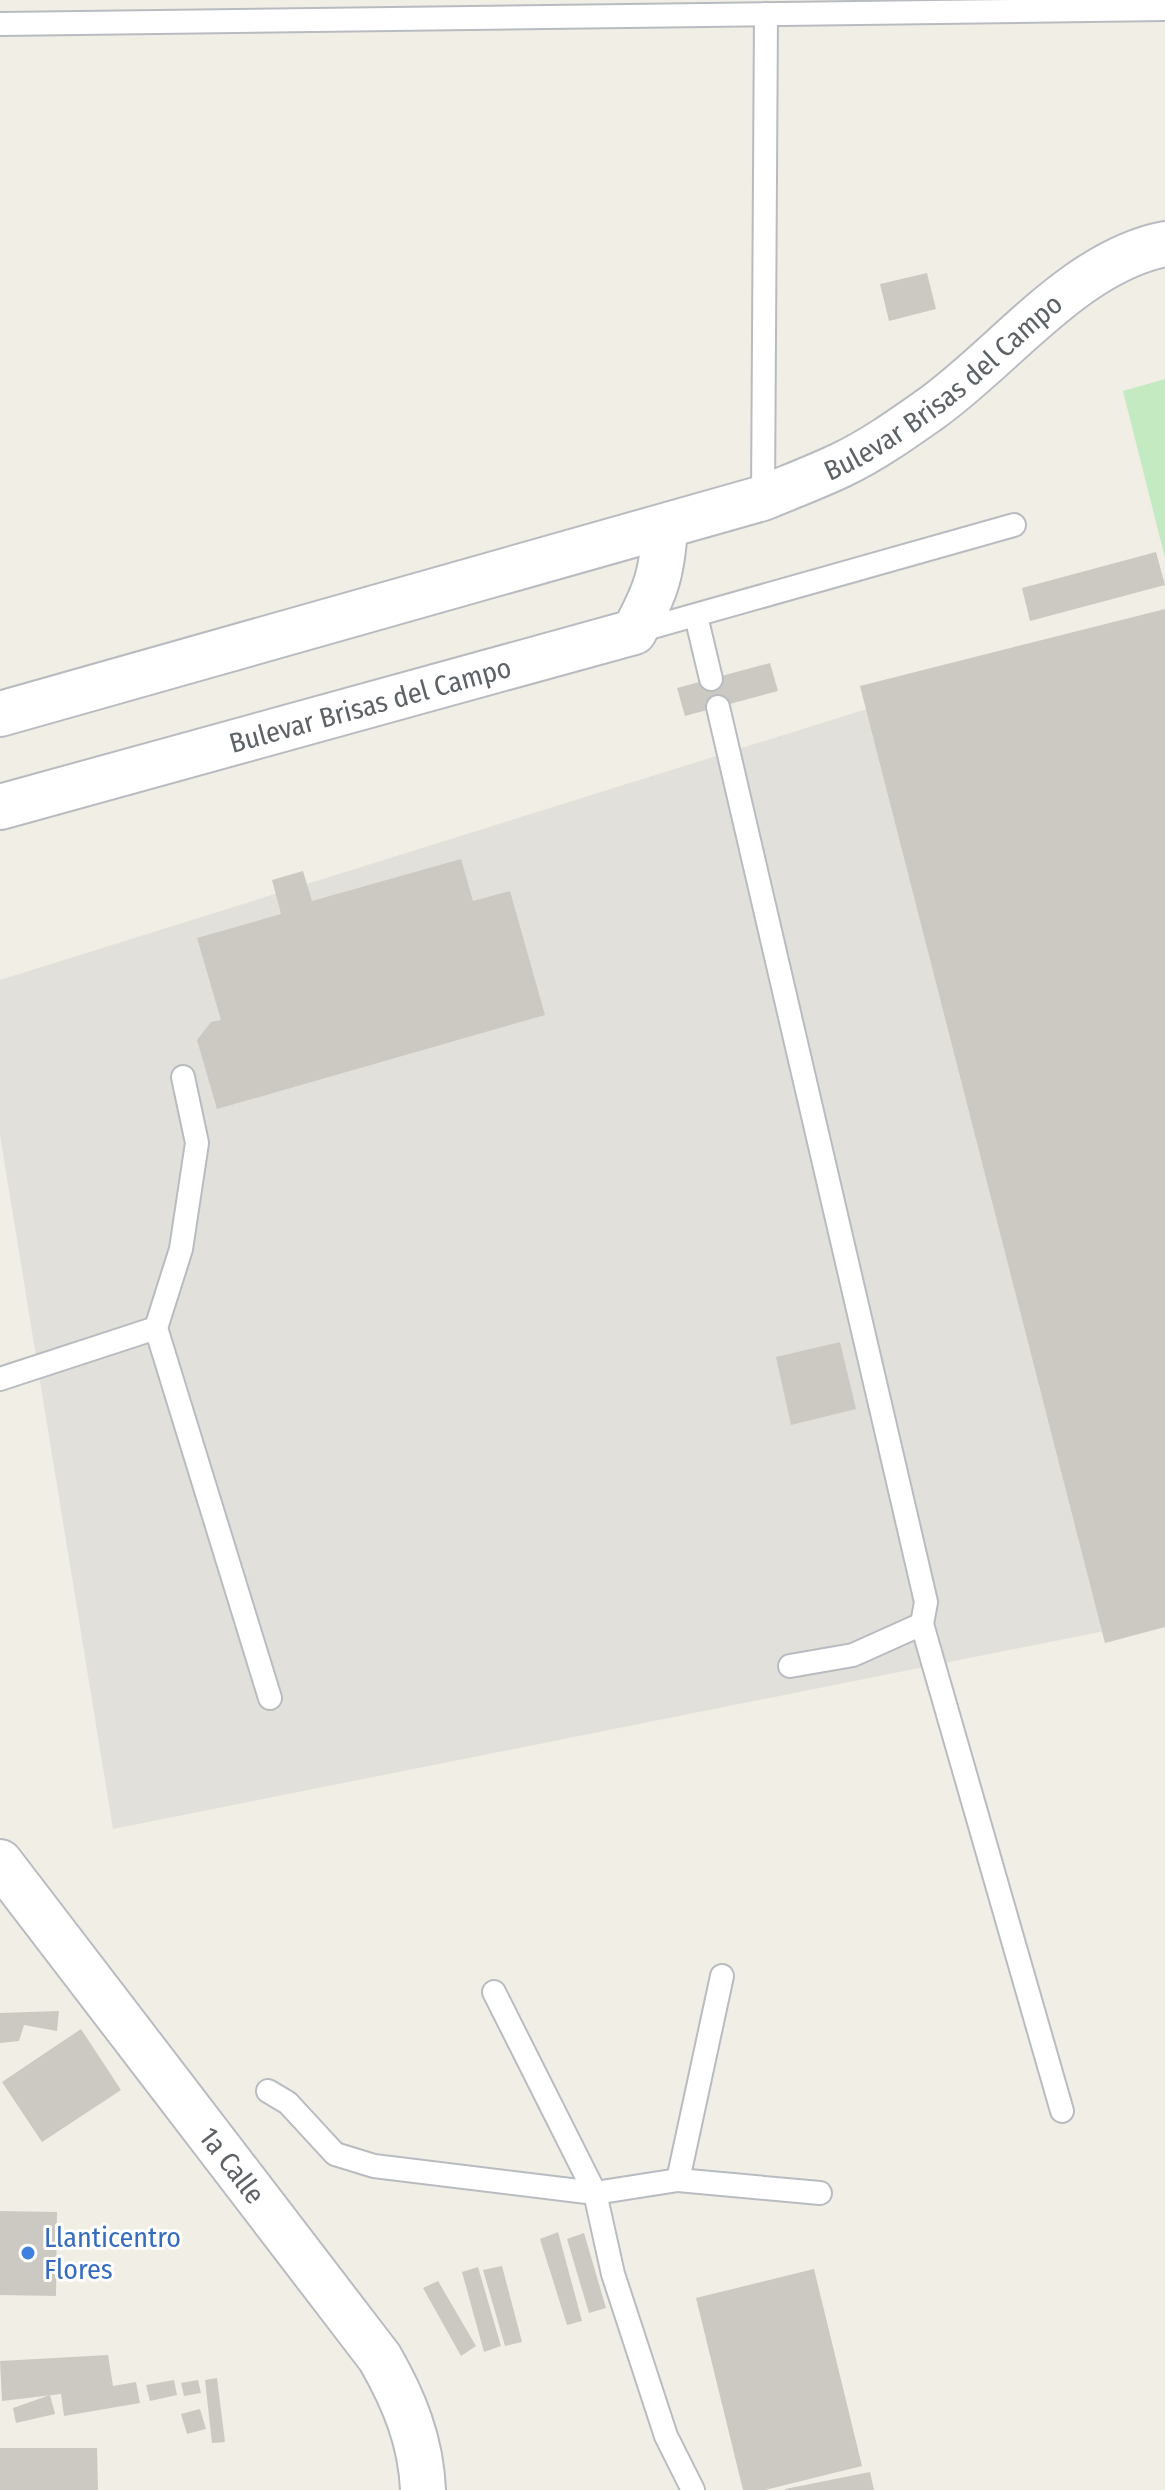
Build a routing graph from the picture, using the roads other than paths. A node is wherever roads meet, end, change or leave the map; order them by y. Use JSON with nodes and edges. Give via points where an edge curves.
{"nodes":[{"id":1,"x":1165,"y":9,"type":"edge"},
{"id":2,"x":766,"y":14,"type":"junction"},
{"id":3,"x":0,"y":24,"type":"edge"},
{"id":4,"x":1165,"y":244,"type":"edge"},
{"id":5,"x":763,"y":498,"type":"junction"},
{"id":6,"x":1014,"y":525,"type":"dead end"},
{"id":7,"x":665,"y":527,"type":"junction"},
{"id":8,"x":696,"y":616,"type":"junction"},
{"id":9,"x":634,"y":632,"type":"junction"},
{"id":10,"x":711,"y":679,"type":"dead end"},
{"id":11,"x":718,"y":707,"type":"dead end"},
{"id":12,"x":0,"y":714,"type":"edge"},
{"id":13,"x":0,"y":807,"type":"edge"},
{"id":14,"x":183,"y":1077,"type":"dead end"},
{"id":15,"x":156,"y":1328,"type":"junction"},
{"id":16,"x":0,"y":1379,"type":"edge"},
{"id":17,"x":922,"y":1624,"type":"junction"},
{"id":18,"x":790,"y":1666,"type":"dead end"},
{"id":19,"x":270,"y":1698,"type":"dead end"},
{"id":20,"x":0,"y":1862,"type":"edge"},
{"id":21,"x":722,"y":1976,"type":"dead end"},
{"id":22,"x":494,"y":1992,"type":"dead end"},
{"id":23,"x":268,"y":2091,"type":"dead end"},
{"id":24,"x":1062,"y":2111,"type":"dead end"},
{"id":25,"x":678,"y":2180,"type":"junction"},
{"id":26,"x":595,"y":2193,"type":"junction"},
{"id":27,"x":820,"y":2193,"type":"dead end"},
{"id":28,"x":423,"y":2490,"type":"edge"},
{"id":29,"x":693,"y":2490,"type":"edge"}],
"edges":[{"from":1,"to":2,"type":"lane"},
{"from":2,"to":3,"type":"lane"},
{"from":2,"to":5,"type":"lane"},
{"from":4,"to":5,"type":"street","name":"Bulevar Brisas del Campo","via":[[1098,271],[918,417],[844,464]]},
{"from":5,"to":7,"type":"street","name":"Bulevar Brisas del Campo"},
{"from":6,"to":8,"type":"lane"},
{"from":7,"to":9,"type":"street","via":[[655,592]]},
{"from":7,"to":12,"type":"street","name":"Bulevar Brisas del Campo"},
{"from":8,"to":9,"type":"lane"},
{"from":8,"to":10,"type":"lane"},
{"from":9,"to":13,"type":"street","name":"Bulevar Brisas del Campo"},
{"from":11,"to":17,"type":"lane","via":[[926,1602]]},
{"from":14,"to":15,"type":"lane","via":[[197,1143],[181,1249]]},
{"from":15,"to":16,"type":"lane"},
{"from":15,"to":19,"type":"lane"},
{"from":17,"to":18,"type":"lane","via":[[853,1655]]},
{"from":17,"to":24,"type":"lane"},
{"from":20,"to":28,"type":"street","name":"1a Calle","via":[[380,2358],[415,2432]]},
{"from":21,"to":25,"type":"lane"},
{"from":22,"to":26,"type":"lane"},
{"from":23,"to":26,"type":"lane","via":[[288,2103],[335,2154],[374,2166]]},
{"from":25,"to":26,"type":"lane"},
{"from":25,"to":27,"type":"lane"},
{"from":26,"to":29,"type":"lane","via":[[613,2274],[666,2436]]}]}
